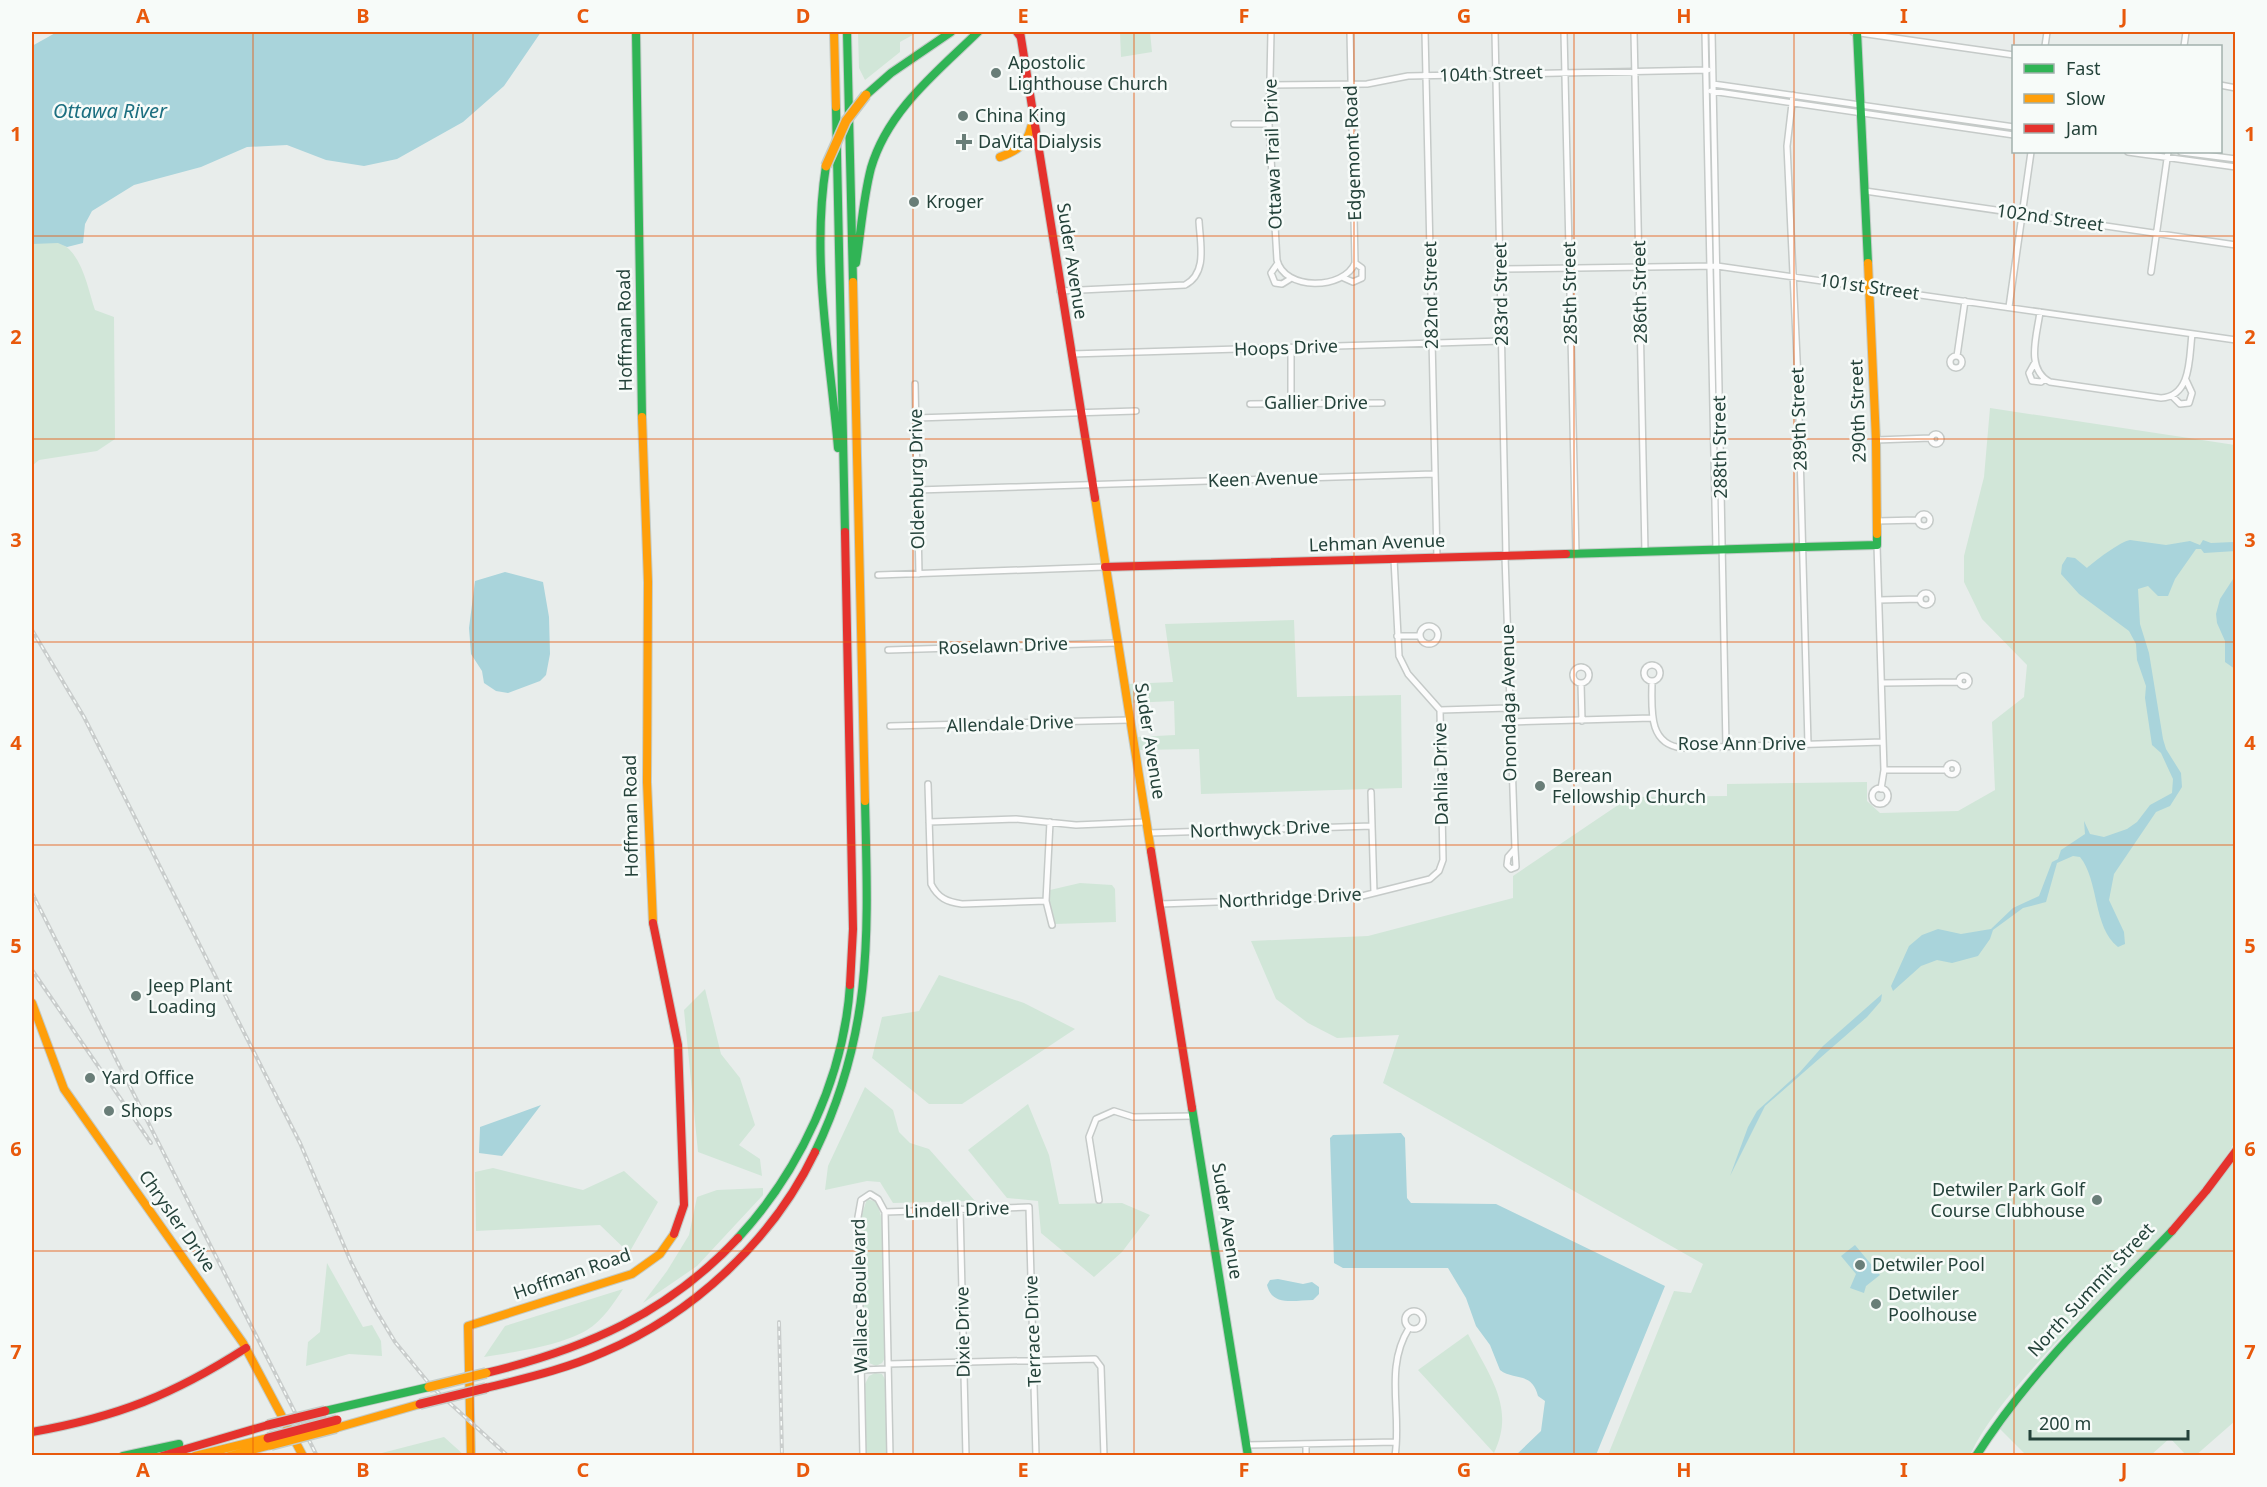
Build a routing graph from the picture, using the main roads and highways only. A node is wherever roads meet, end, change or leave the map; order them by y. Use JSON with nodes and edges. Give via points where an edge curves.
{"nodes":[{"id":1,"x":636,"y":32,"type":"edge"},
{"id":2,"x":834,"y":32,"type":"edge"},
{"id":3,"x":847,"y":32,"type":"edge"},
{"id":4,"x":951,"y":32,"type":"edge"},
{"id":5,"x":978,"y":32,"type":"edge"},
{"id":6,"x":1856,"y":32,"type":"edge"},
{"id":7,"x":1019,"y":33,"type":"edge"},
{"id":8,"x":1032,"y":117,"type":"junction"},
{"id":9,"x":1000,"y":157,"type":"dead end"},
{"id":10,"x":853,"y":286,"type":"junction"},
{"id":11,"x":844,"y":507,"type":"junction"},
{"id":12,"x":1878,"y":545,"type":"joint"},
{"id":13,"x":1105,"y":567,"type":"junction"},
{"id":14,"x":32,"y":1003,"type":"edge"},
{"id":15,"x":2235,"y":1151,"type":"edge"},
{"id":16,"x":246,"y":1348,"type":"junction"},
{"id":17,"x":32,"y":1432,"type":"edge"},
{"id":18,"x":211,"y":1439,"type":"junction"},
{"id":19,"x":269,"y":1441,"type":"junction"},
{"id":20,"x":1247,"y":1450,"type":"edge"},
{"id":21,"x":123,"y":1455,"type":"edge"},
{"id":22,"x":162,"y":1455,"type":"edge"},
{"id":23,"x":195,"y":1455,"type":"edge"},
{"id":24,"x":229,"y":1455,"type":"edge"},
{"id":25,"x":303,"y":1455,"type":"edge"},
{"id":26,"x":471,"y":1455,"type":"edge"},
{"id":27,"x":1976,"y":1455,"type":"edge"}],
"edges":[{"from":1,"to":26,"type":"main road","name":"Hoffman Road","via":[[648,582],[646,782],[650,900],[656,947],[678,1045],[684,1205],[672,1240],[646,1267],[468,1326]]},
{"from":2,"to":11,"type":"main road"},
{"from":3,"to":10,"type":"main road"},
{"from":4,"to":11,"type":"main road","bridge":true,"via":[[866,94],[846,121],[826,166],[820,202],[821,263]]},
{"from":5,"to":10,"type":"main road","via":[[913,96],[883,138],[869,179]]},
{"from":6,"to":12,"type":"main road","name":"290th Street"},
{"from":7,"to":8,"type":"main road","name":"Suder Avenue"},
{"from":8,"to":9,"type":"main road","via":[[1026,144]]},
{"from":8,"to":13,"type":"main road","name":"Suder Avenue"},
{"from":10,"to":19,"type":"main road","bridge":true,"via":[[867,964],[862,1020],[846,1084],[825,1137],[798,1186],[754,1244],[713,1284],[644,1332],[567,1367]]},
{"from":11,"to":18,"type":"main road","bridge":true,"via":[[852,972],[847,1019],[835,1070],[798,1158],[754,1221],[704,1272],[634,1321],[564,1352]]},
{"from":12,"to":13,"type":"main road","name":"Lehman Avenue"},
{"from":13,"to":20,"type":"main road","name":"Suder Avenue"},
{"from":14,"to":16,"type":"main road","name":"Chrysler Drive","via":[[64,1089]]},
{"from":15,"to":27,"type":"main road","name":"North Summit Street","via":[[2184,1216],[2022,1389]]},
{"from":16,"to":17,"type":"main road","via":[[191,1383],[140,1407]]},
{"from":16,"to":25,"type":"main road","name":"Chrysler Drive"},
{"from":18,"to":21,"type":"main road"},
{"from":18,"to":22,"type":"main road"},
{"from":19,"to":23,"type":"main road"},
{"from":19,"to":24,"type":"main road"}]}
